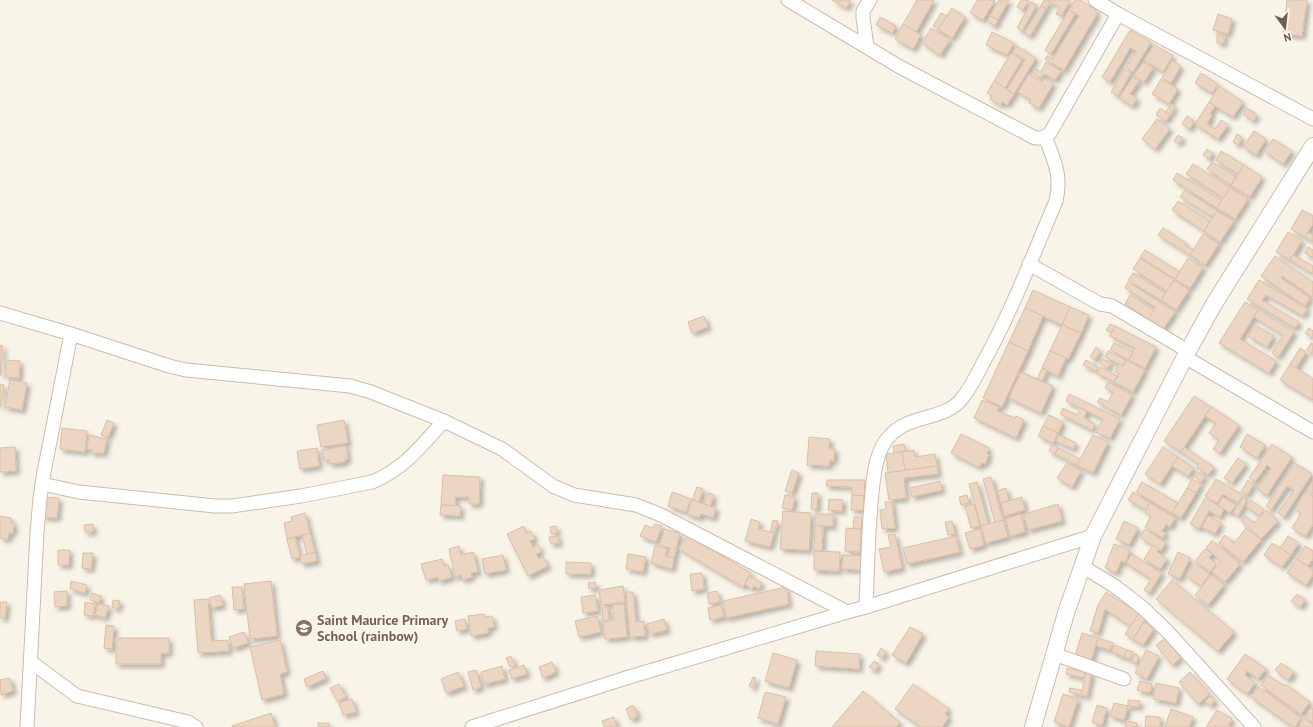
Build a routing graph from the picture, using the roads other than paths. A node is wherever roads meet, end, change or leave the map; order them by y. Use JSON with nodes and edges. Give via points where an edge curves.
{"nodes":[{"id":1,"x":788,"y":0,"type":"edge"},
{"id":2,"x":870,"y":0,"type":"edge"},
{"id":3,"x":1096,"y":0,"type":"edge"},
{"id":4,"x":1118,"y":14,"type":"junction"},
{"id":5,"x":867,"y":47,"type":"junction"},
{"id":6,"x":1313,"y":119,"type":"edge"},
{"id":7,"x":1045,"y":136,"type":"junction"},
{"id":8,"x":1313,"y":146,"type":"edge"},
{"id":9,"x":1030,"y":264,"type":"junction"},
{"id":10,"x":0,"y":313,"type":"edge"},
{"id":11,"x":71,"y":334,"type":"junction"},
{"id":12,"x":1187,"y":354,"type":"junction"},
{"id":13,"x":444,"y":421,"type":"junction"},
{"id":14,"x":1313,"y":432,"type":"edge"},
{"id":15,"x":42,"y":484,"type":"junction"},
{"id":16,"x":1093,"y":536,"type":"junction"},
{"id":17,"x":1082,"y":566,"type":"junction"},
{"id":18,"x":866,"y":607,"type":"junction"},
{"id":19,"x":847,"y":612,"type":"junction"},
{"id":20,"x":1054,"y":654,"type":"junction"},
{"id":21,"x":31,"y":662,"type":"junction"},
{"id":22,"x":1124,"y":679,"type":"dead end"},
{"id":23,"x":27,"y":727,"type":"edge"},
{"id":24,"x":196,"y":727,"type":"edge"},
{"id":25,"x":472,"y":727,"type":"edge"},
{"id":26,"x":1033,"y":727,"type":"edge"},
{"id":27,"x":1254,"y":727,"type":"edge"}],
"edges":[{"from":1,"to":5,"type":"street"},
{"from":2,"to":5,"type":"street","via":[[863,11]]},
{"from":3,"to":4,"type":"street"},
{"from":4,"to":6,"type":"street"},
{"from":4,"to":7,"type":"street","via":[[1050,133]]},
{"from":5,"to":7,"type":"street","via":[[1035,138]]},
{"from":7,"to":9,"type":"street","via":[[1059,176],[1059,188]]},
{"from":8,"to":12,"type":"street","via":[[1214,304]]},
{"from":9,"to":12,"type":"street","via":[[1100,304],[1119,310]]},
{"from":9,"to":18,"type":"street","via":[[997,338],[962,399],[955,407],[908,422],[894,431],[879,453],[872,496]]},
{"from":10,"to":11,"type":"street"},
{"from":11,"to":13,"type":"street","via":[[186,370],[350,386]]},
{"from":11,"to":15,"type":"street"},
{"from":12,"to":14,"type":"street"},
{"from":12,"to":16,"type":"street"},
{"from":13,"to":15,"type":"street","via":[[409,459],[383,478],[301,496],[215,506],[80,492]]},
{"from":13,"to":19,"type":"street","via":[[502,449],[553,486],[574,495],[636,505],[661,515]]},
{"from":15,"to":21,"type":"street"},
{"from":16,"to":17,"type":"street"},
{"from":16,"to":18,"type":"street"},
{"from":17,"to":20,"type":"street"},
{"from":17,"to":27,"type":"street","via":[[1143,608]]},
{"from":18,"to":19,"type":"street"},
{"from":19,"to":25,"type":"street"},
{"from":20,"to":22,"type":"street"},
{"from":20,"to":26,"type":"street"},
{"from":21,"to":23,"type":"street"},
{"from":21,"to":24,"type":"street","via":[[77,696],[188,722]]}]}
